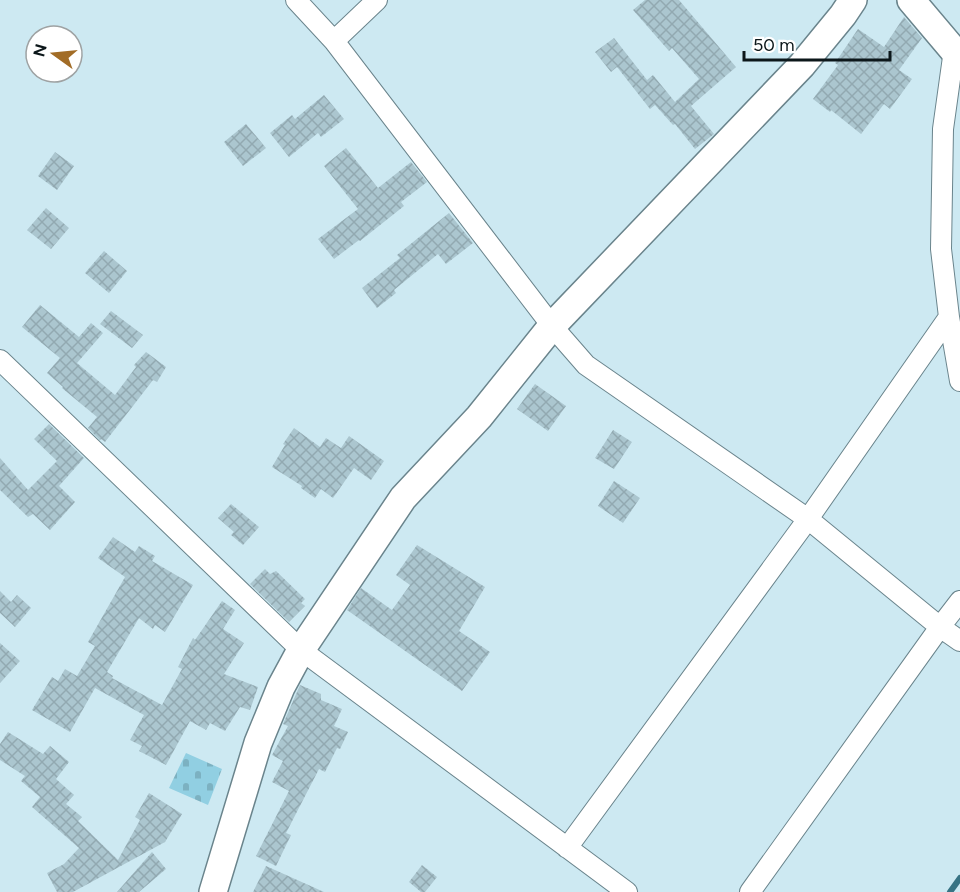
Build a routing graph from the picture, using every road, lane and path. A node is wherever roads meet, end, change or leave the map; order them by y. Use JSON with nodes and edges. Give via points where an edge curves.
{"nodes":[{"id":1,"x":296,"y":0,"type":"edge"},
{"id":2,"x":377,"y":0,"type":"edge"},
{"id":3,"x":853,"y":0,"type":"edge"},
{"id":4,"x":911,"y":0,"type":"edge"},
{"id":5,"x":334,"y":41,"type":"junction"},
{"id":6,"x":957,"y":54,"type":"edge"},
{"id":7,"x":949,"y":317,"type":"junction"},
{"id":8,"x":552,"y":326,"type":"junction"},
{"id":9,"x":0,"y":360,"type":"edge"},
{"id":10,"x":960,"y":381,"type":"edge"},
{"id":11,"x":808,"y":519,"type":"junction"},
{"id":12,"x":960,"y":601,"type":"edge"},
{"id":13,"x":940,"y":627,"type":"junction"},
{"id":14,"x":960,"y":641,"type":"edge"},
{"id":15,"x":301,"y":650,"type":"junction"},
{"id":16,"x":567,"y":848,"type":"junction"},
{"id":17,"x":213,"y":892,"type":"edge"},
{"id":18,"x":627,"y":892,"type":"edge"},
{"id":19,"x":750,"y":892,"type":"edge"}],
"edges":[{"from":1,"to":5,"type":"street"},
{"from":2,"to":5,"type":"street"},
{"from":3,"to":8,"type":"street","via":[[802,65]]},
{"from":4,"to":6,"type":"street"},
{"from":5,"to":8,"type":"street"},
{"from":6,"to":7,"type":"street","via":[[944,129],[941,249]]},
{"from":7,"to":10,"type":"street"},
{"from":7,"to":11,"type":"street"},
{"from":8,"to":11,"type":"street","via":[[586,365]]},
{"from":8,"to":15,"type":"street","via":[[479,417],[403,498]]},
{"from":9,"to":15,"type":"street"},
{"from":11,"to":13,"type":"street"},
{"from":11,"to":16,"type":"street"},
{"from":12,"to":13,"type":"street"},
{"from":13,"to":14,"type":"street"},
{"from":13,"to":19,"type":"street"},
{"from":15,"to":16,"type":"street"},
{"from":15,"to":17,"type":"street","via":[[258,742]]},
{"from":16,"to":18,"type":"street"}]}
